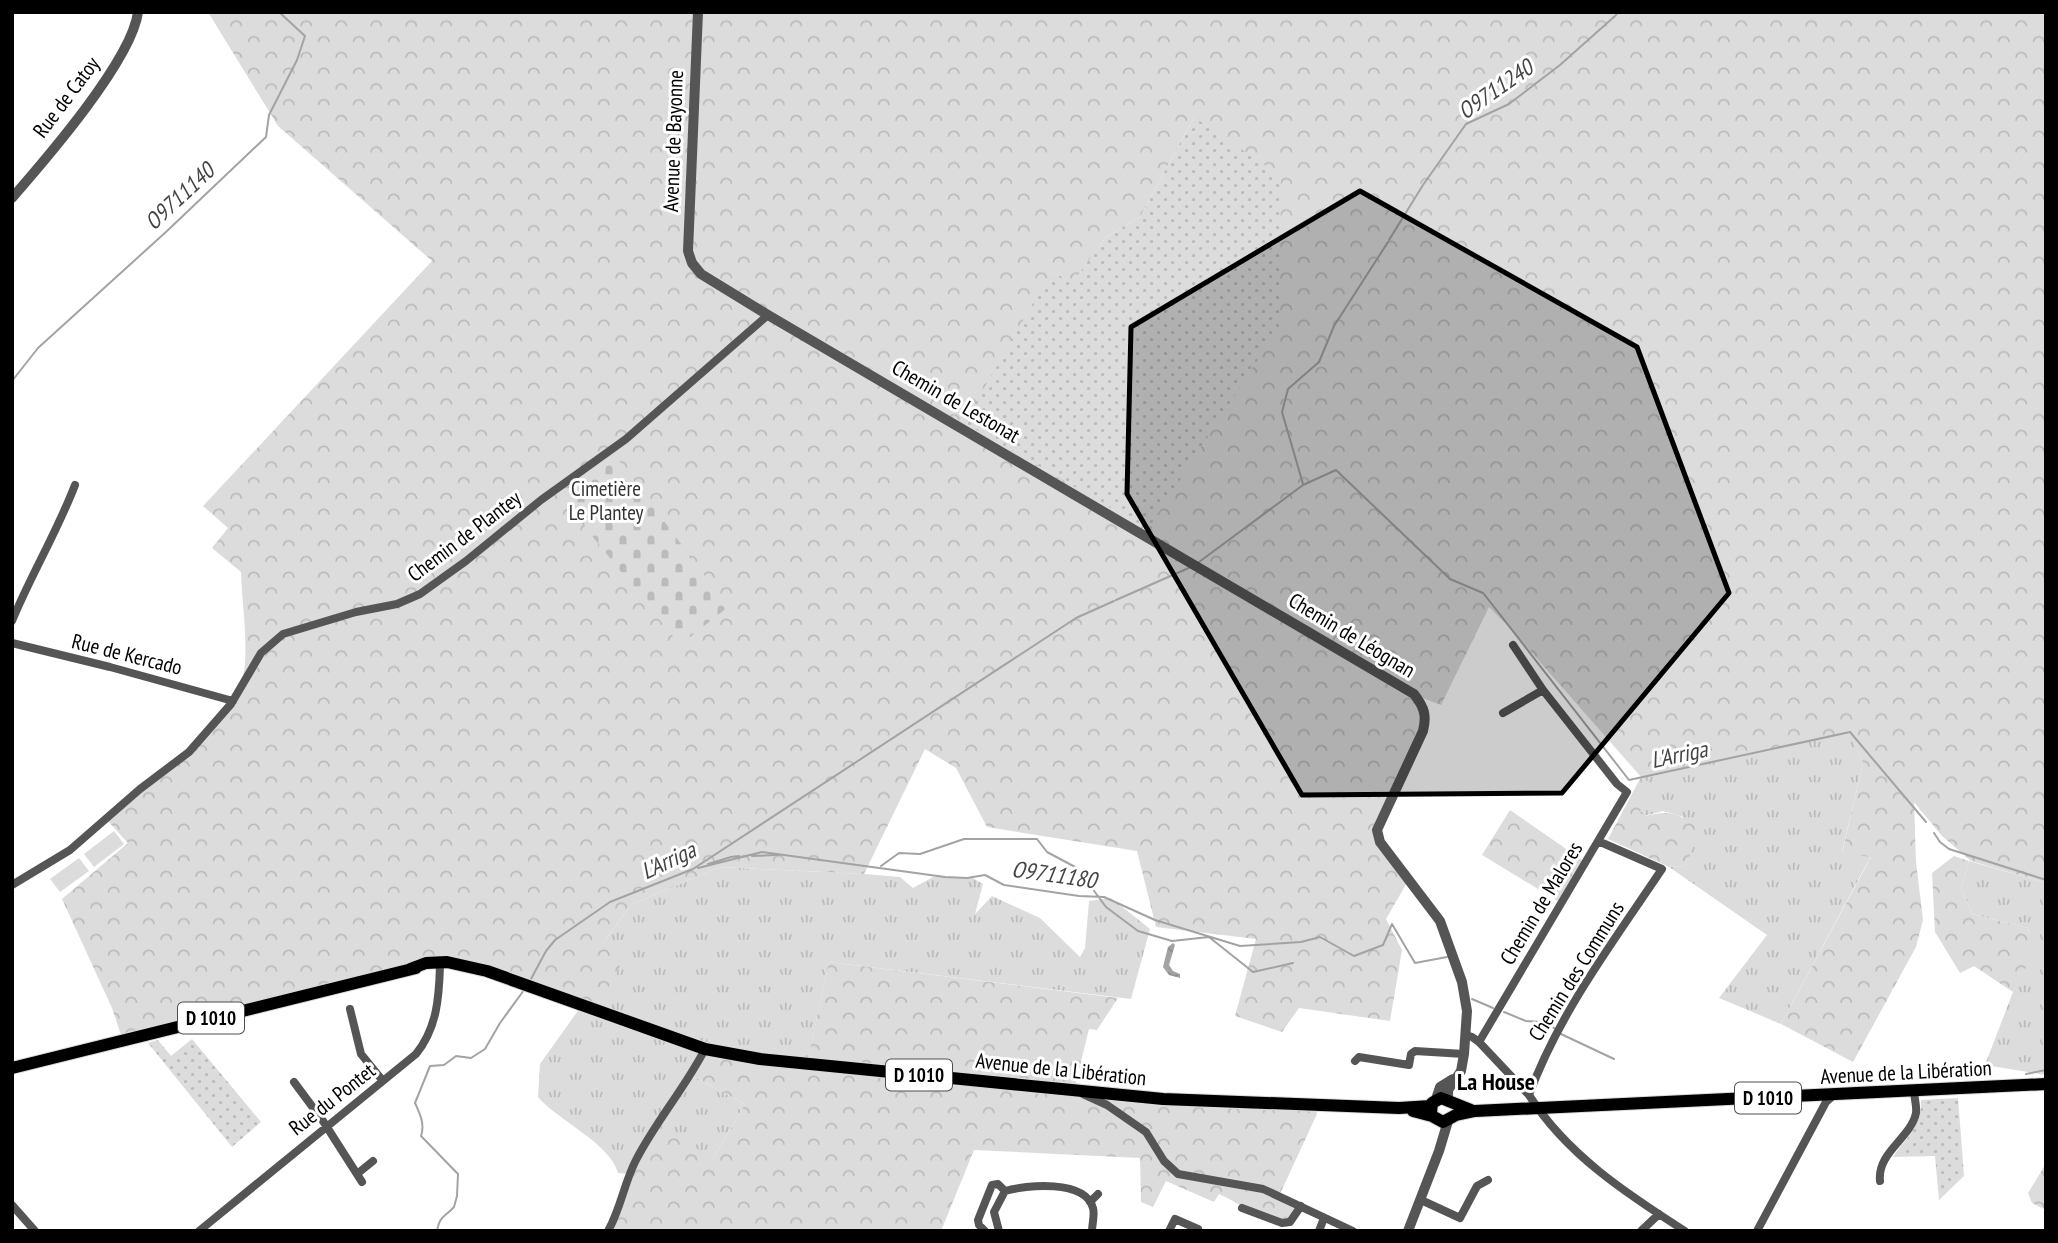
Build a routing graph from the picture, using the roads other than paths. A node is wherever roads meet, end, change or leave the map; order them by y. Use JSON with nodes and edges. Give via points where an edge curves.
{"nodes":[{"id":1,"x":138,"y":12,"type":"edge"},
{"id":2,"x":698,"y":12,"type":"edge"},
{"id":3,"x":12,"y":198,"type":"edge"},
{"id":4,"x":697,"y":270,"type":"joint"},
{"id":5,"x":768,"y":315,"type":"junction"},
{"id":6,"x":75,"y":485,"type":"dead end"},
{"id":7,"x":1194,"y":565,"type":"joint"},
{"id":8,"x":12,"y":621,"type":"edge"},
{"id":9,"x":12,"y":643,"type":"edge"},
{"id":10,"x":1513,"y":645,"type":"dead end"},
{"id":11,"x":1543,"y":690,"type":"junction"},
{"id":12,"x":233,"y":702,"type":"junction"},
{"id":13,"x":1503,"y":713,"type":"dead end"},
{"id":14,"x":1598,"y":841,"type":"junction"},
{"id":15,"x":1662,"y":869,"type":"joint"},
{"id":16,"x":12,"y":886,"type":"edge"},
{"id":17,"x":440,"y":966,"type":"junction"},
{"id":18,"x":468,"y":967,"type":"junction"},
{"id":19,"x":410,"y":968,"type":"junction"},
{"id":20,"x":354,"y":1013,"type":"dead end"},
{"id":21,"x":1466,"y":1035,"type":"junction"},
{"id":22,"x":1479,"y":1042,"type":"junction"},
{"id":23,"x":705,"y":1049,"type":"junction"},
{"id":24,"x":1464,"y":1054,"type":"junction"},
{"id":25,"x":1355,"y":1061,"type":"dead end"},
{"id":26,"x":12,"y":1068,"type":"edge"},
{"id":27,"x":383,"y":1081,"type":"junction"},
{"id":28,"x":294,"y":1082,"type":"dead end"},
{"id":29,"x":2046,"y":1084,"type":"edge"},
{"id":30,"x":1074,"y":1090,"type":"junction"},
{"id":31,"x":1914,"y":1090,"type":"junction"},
{"id":32,"x":1834,"y":1095,"type":"junction"},
{"id":33,"x":1529,"y":1096,"type":"junction"},
{"id":34,"x":1538,"y":1109,"type":"junction"},
{"id":35,"x":1442,"y":1110,"type":"junction"},
{"id":36,"x":326,"y":1127,"type":"junction"},
{"id":37,"x":373,"y":1161,"type":"dead end"},
{"id":38,"x":1488,"y":1181,"type":"dead end"},
{"id":39,"x":1880,"y":1181,"type":"dead end"},
{"id":40,"x":1005,"y":1191,"type":"junction"},
{"id":41,"x":1098,"y":1194,"type":"dead end"},
{"id":42,"x":1421,"y":1200,"type":"junction"},
{"id":43,"x":1090,"y":1202,"type":"junction"},
{"id":44,"x":12,"y":1205,"type":"edge"},
{"id":45,"x":1301,"y":1206,"type":"junction"},
{"id":46,"x":1242,"y":1208,"type":"dead end"},
{"id":47,"x":1659,"y":1214,"type":"junction"},
{"id":48,"x":1324,"y":1217,"type":"junction"},
{"id":49,"x":1460,"y":1218,"type":"junction"},
{"id":50,"x":1468,"y":1222,"type":"dead end"},
{"id":51,"x":35,"y":1231,"type":"edge"},
{"id":52,"x":199,"y":1231,"type":"edge"},
{"id":53,"x":608,"y":1231,"type":"edge"},
{"id":54,"x":985,"y":1231,"type":"edge"},
{"id":55,"x":999,"y":1231,"type":"edge"},
{"id":56,"x":1092,"y":1231,"type":"edge"},
{"id":57,"x":1169,"y":1231,"type":"edge"},
{"id":58,"x":1197,"y":1231,"type":"edge"},
{"id":59,"x":1319,"y":1231,"type":"edge"},
{"id":60,"x":1353,"y":1231,"type":"edge"},
{"id":61,"x":1408,"y":1231,"type":"edge"},
{"id":62,"x":1642,"y":1231,"type":"edge"},
{"id":63,"x":1685,"y":1231,"type":"edge"},
{"id":64,"x":1757,"y":1231,"type":"edge"}],
"edges":[{"from":1,"to":3,"type":"street","name":"Rue de Catoy","via":[[133,33],[104,82]]},
{"from":2,"to":4,"type":"street","name":"Avenue de Bayonne","via":[[688,251]]},
{"from":4,"to":5,"type":"street","name":"Chemin de Lestonat"},
{"from":5,"to":7,"type":"street","name":"Chemin de Lestonat"},
{"from":5,"to":12,"type":"street","name":"Chemin de Plantey","via":[[626,439],[420,594],[283,634],[261,653]]},
{"from":6,"to":8,"type":"street"},
{"from":7,"to":21,"type":"street","name":"Chemin de Léognan","via":[[1414,694],[1420,702],[1426,714],[1423,731],[1377,825],[1377,835],[1444,929],[1464,990]]},
{"from":9,"to":12,"type":"street","name":"Rue de Kercado"},
{"from":10,"to":11,"type":"street"},
{"from":11,"to":13,"type":"street"},
{"from":11,"to":14,"type":"street","via":[[1627,792]]},
{"from":12,"to":16,"type":"street","name":"Chemin de Plantey","via":[[189,752],[71,850]]},
{"from":14,"to":15,"type":"street","name":"Chemin de Malores"},
{"from":14,"to":22,"type":"street","name":"Chemin de Malores"},
{"from":15,"to":33,"type":"street","name":"Chemin des Communs","via":[[1585,985],[1541,1064]]},
{"from":17,"to":18,"type":"main road","number":"D 1010"},
{"from":17,"to":19,"type":"main road","number":"D 1010"},
{"from":17,"to":27,"type":"street","name":"Rue du Pontet","via":[[438,1004],[426,1038],[416,1054]]},
{"from":18,"to":19,"type":"main road","number":"D 1010","via":[[447,962]]},
{"from":18,"to":23,"type":"main road","name":"Avenue de la Libération","number":"D 1010"},
{"from":19,"to":26,"type":"main road","number":"D 1010"},
{"from":20,"to":27,"type":"street","via":[[361,1054]]},
{"from":21,"to":22,"type":"street"},
{"from":21,"to":24,"type":"street","name":"Chemin de Léognan"},
{"from":22,"to":33,"type":"street"},
{"from":23,"to":30,"type":"main road","name":"Avenue de la Libération","number":"D 1010","via":[[760,1059]]},
{"from":23,"to":53,"type":"street","via":[[634,1163]]},
{"from":24,"to":25,"type":"street","via":[[1415,1051],[1409,1065],[1359,1057]]},
{"from":24,"to":35,"type":"street","name":"Chemin de Léognan"},
{"from":27,"to":36,"type":"street","name":"Rue du Pontet"},
{"from":28,"to":36,"type":"street","via":[[297,1094]]},
{"from":29,"to":31,"type":"main road","name":"Avenue de la Libération","number":"D 1010"},
{"from":30,"to":35,"type":"main road","name":"Avenue de la Libération","number":"D 1010","via":[[1163,1099]]},
{"from":30,"to":45,"type":"street","via":[[1135,1123],[1178,1174],[1263,1189]]},
{"from":31,"to":32,"type":"main road","name":"Avenue de la Libération","number":"D 1010"},
{"from":31,"to":39,"type":"street","via":[[1916,1114],[1907,1133],[1893,1146]]},
{"from":32,"to":34,"type":"main road","name":"Avenue de la Libération","number":"D 1010"},
{"from":32,"to":64,"type":"street","via":[[1826,1102]]},
{"from":33,"to":34,"type":"street"},
{"from":34,"to":35,"type":"main road","name":"Avenue de la Libération","number":"D 1010"},
{"from":34,"to":47,"type":"street","via":[[1610,1182]]},
{"from":35,"to":42,"type":"street","via":[[1442,1143]]},
{"from":36,"to":37,"type":"street","via":[[360,1178]]},
{"from":36,"to":52,"type":"street","name":"Rue du Pontet"},
{"from":38,"to":49,"type":"street","via":[[1477,1186]]},
{"from":40,"to":43,"type":"street","via":[[1058,1186]]},
{"from":40,"to":54,"type":"street","via":[[992,1185],[978,1220]]},
{"from":40,"to":55,"type":"street","via":[[994,1212]]},
{"from":41,"to":43,"type":"street"},
{"from":42,"to":49,"type":"street"},
{"from":42,"to":61,"type":"street"},
{"from":43,"to":56,"type":"street"},
{"from":44,"to":51,"type":"street"},
{"from":45,"to":46,"type":"street","via":[[1290,1222],[1282,1223]]},
{"from":45,"to":48,"type":"street"},
{"from":47,"to":62,"type":"street"},
{"from":47,"to":63,"type":"street"},
{"from":48,"to":59,"type":"street"},
{"from":48,"to":60,"type":"street"},
{"from":49,"to":50,"type":"street"},
{"from":57,"to":58,"type":"street","via":[[1175,1219]]}]}
